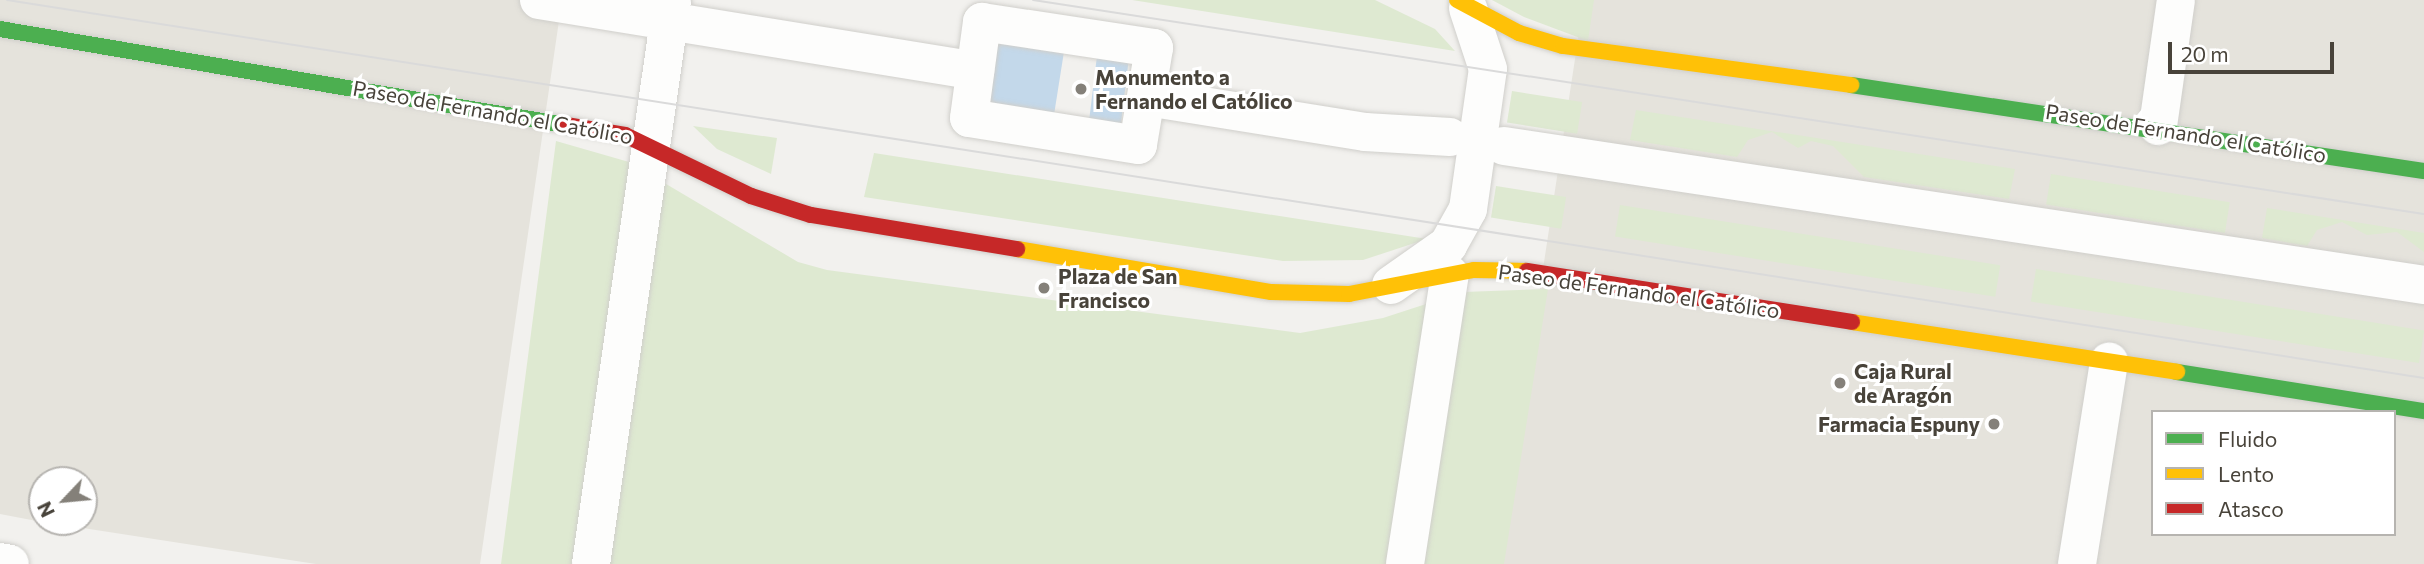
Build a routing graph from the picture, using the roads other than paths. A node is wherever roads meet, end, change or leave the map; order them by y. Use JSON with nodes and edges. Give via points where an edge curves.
{"nodes":[{"id":1,"x":539,"y":0,"type":"edge"},
{"id":2,"x":2176,"y":0,"type":"edge"},
{"id":3,"x":1462,"y":4,"type":"edge"},
{"id":4,"x":670,"y":10,"type":"edge"},
{"id":5,"x":0,"y":29,"type":"edge"},
{"id":6,"x":975,"y":71,"type":"junction"},
{"id":7,"x":1147,"y":96,"type":"junction"},
{"id":8,"x":2158,"y":126,"type":"junction"},
{"id":9,"x":1450,"y":137,"type":"dead end"},
{"id":10,"x":650,"y":142,"type":"junction"},
{"id":11,"x":1504,"y":146,"type":"dead end"},
{"id":12,"x":2424,"y":171,"type":"edge"},
{"id":13,"x":1450,"y":274,"type":"junction"},
{"id":14,"x":1391,"y":285,"type":"junction"},
{"id":15,"x":2424,"y":285,"type":"edge"},
{"id":16,"x":2109,"y":362,"type":"junction"},
{"id":17,"x":2424,"y":411,"type":"edge"},
{"id":18,"x":0,"y":562,"type":"edge"},
{"id":19,"x":10,"y":564,"type":"edge"},
{"id":20,"x":592,"y":564,"type":"edge"},
{"id":21,"x":1405,"y":564,"type":"edge"},
{"id":22,"x":2077,"y":564,"type":"edge"}],
"edges":[{"from":1,"to":4,"type":"street","via":[[609,12]]},
{"from":2,"to":8,"type":"street"},
{"from":3,"to":8,"type":"main road","name":"Paseo de Fernando el Católico","via":[[1519,33],[1574,48]]},
{"from":3,"to":14,"type":"street","via":[[1488,69],[1468,209],[1448,245]]},
{"from":4,"to":6,"type":"street"},
{"from":4,"to":10,"type":"street"},
{"from":5,"to":10,"type":"main road","name":"Paseo de Fernando el Católico","via":[[536,117]]},
{"from":6,"to":7,"type":"street","via":[[969,118],[1138,145]]},
{"from":6,"to":7,"type":"street","via":[[982,22],[1154,48]]},
{"from":7,"to":9,"type":"street","via":[[1365,132]]},
{"from":8,"to":12,"type":"main road","name":"Paseo de Fernando el Católico"},
{"from":10,"to":14,"type":"main road","name":"Paseo de Fernando el Católico","via":[[751,196],[811,215],[1293,295]]},
{"from":10,"to":20,"type":"street"},
{"from":11,"to":15,"type":"street"},
{"from":13,"to":14,"type":"main road","name":"Paseo de Fernando el Católico"},
{"from":13,"to":16,"type":"main road","name":"Paseo de Fernando el Católico","via":[[1528,271]]},
{"from":13,"to":21,"type":"street"},
{"from":16,"to":17,"type":"main road","name":"Paseo de Fernando el Católico"},
{"from":16,"to":22,"type":"street"},
{"from":18,"to":19,"type":"street"}]}
